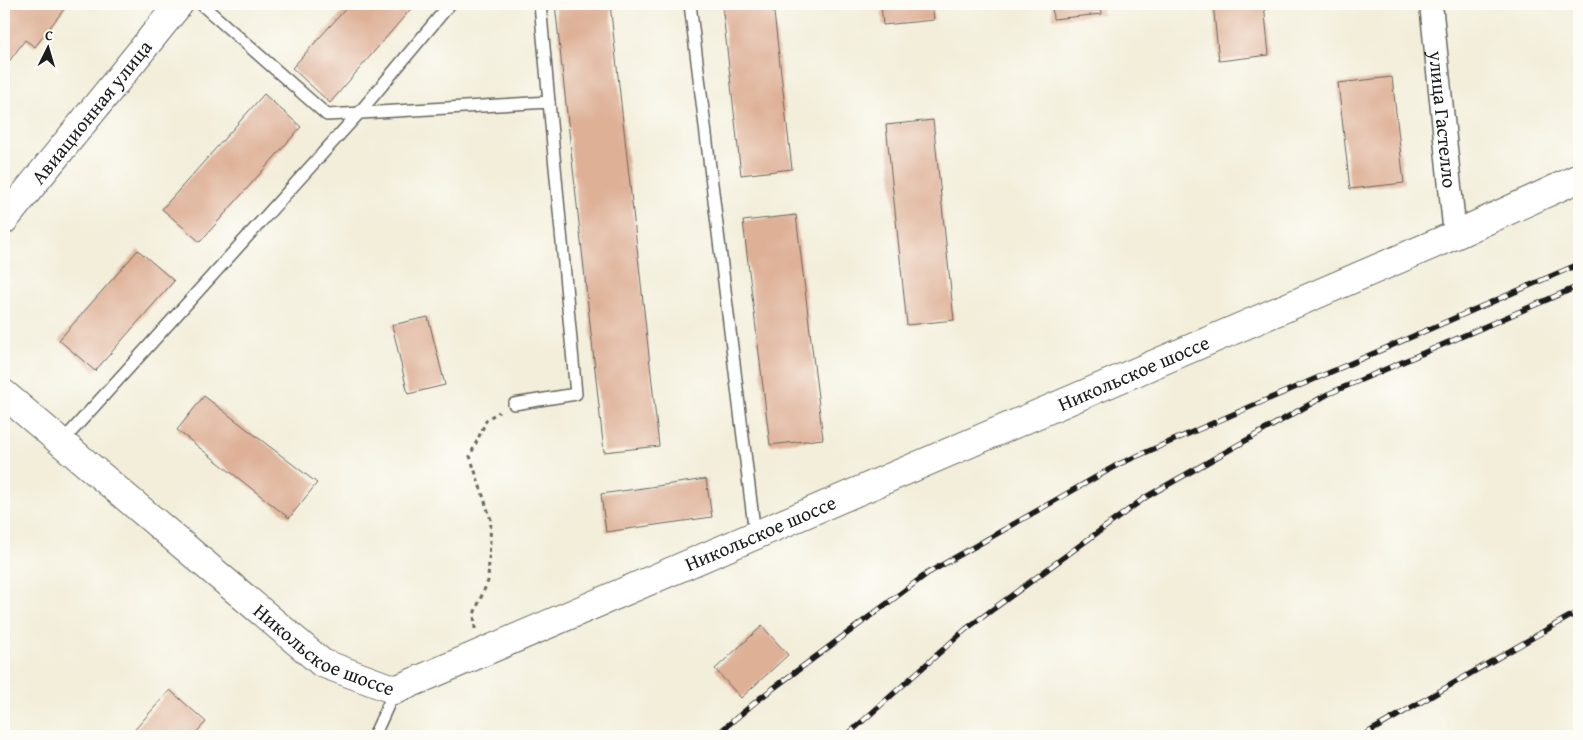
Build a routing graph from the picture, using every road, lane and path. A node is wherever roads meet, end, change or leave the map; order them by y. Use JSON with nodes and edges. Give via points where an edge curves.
{"nodes":[{"id":1,"x":179,"y":4,"type":"edge"},
{"id":2,"x":201,"y":4,"type":"edge"},
{"id":3,"x":450,"y":4,"type":"edge"},
{"id":4,"x":540,"y":4,"type":"edge"},
{"id":5,"x":690,"y":4,"type":"edge"},
{"id":6,"x":1430,"y":4,"type":"edge"},
{"id":7,"x":549,"y":102,"type":"junction"},
{"id":8,"x":359,"y":113,"type":"junction"},
{"id":9,"x":1579,"y":178,"type":"edge"},
{"id":10,"x":4,"y":220,"type":"edge"},
{"id":11,"x":1455,"y":235,"type":"junction"},
{"id":12,"x":4,"y":394,"type":"edge"},
{"id":13,"x":514,"y":404,"type":"joint"},
{"id":14,"x":61,"y":442,"type":"junction"},
{"id":15,"x":755,"y":535,"type":"junction"},
{"id":16,"x":476,"y":655,"type":"junction"},
{"id":17,"x":395,"y":690,"type":"junction"},
{"id":18,"x":374,"y":736,"type":"edge"}],
"edges":[{"from":1,"to":10,"type":"street","name":"Авиационная улица"},
{"from":2,"to":8,"type":"lane","via":[[327,114]]},
{"from":3,"to":8,"type":"lane"},
{"from":4,"to":7,"type":"lane"},
{"from":5,"to":15,"type":"lane"},
{"from":6,"to":11,"type":"street","name":"улица Гастелло"},
{"from":7,"to":8,"type":"lane"},
{"from":7,"to":13,"type":"lane","via":[[576,394]]},
{"from":8,"to":14,"type":"lane"},
{"from":9,"to":11,"type":"street","name":"Никольское шоссе"},
{"from":11,"to":15,"type":"street","name":"Никольское шоссе"},
{"from":12,"to":14,"type":"street","name":"Никольское шоссе"},
{"from":13,"to":16,"type":"path","via":[[486,419],[470,456],[490,520],[488,581],[474,614]]},
{"from":14,"to":17,"type":"street","name":"Никольское шоссе","via":[[322,663]]},
{"from":15,"to":16,"type":"street","name":"Никольское шоссе"},
{"from":16,"to":17,"type":"street","name":"Никольское шоссе"},
{"from":17,"to":18,"type":"lane"}]}
